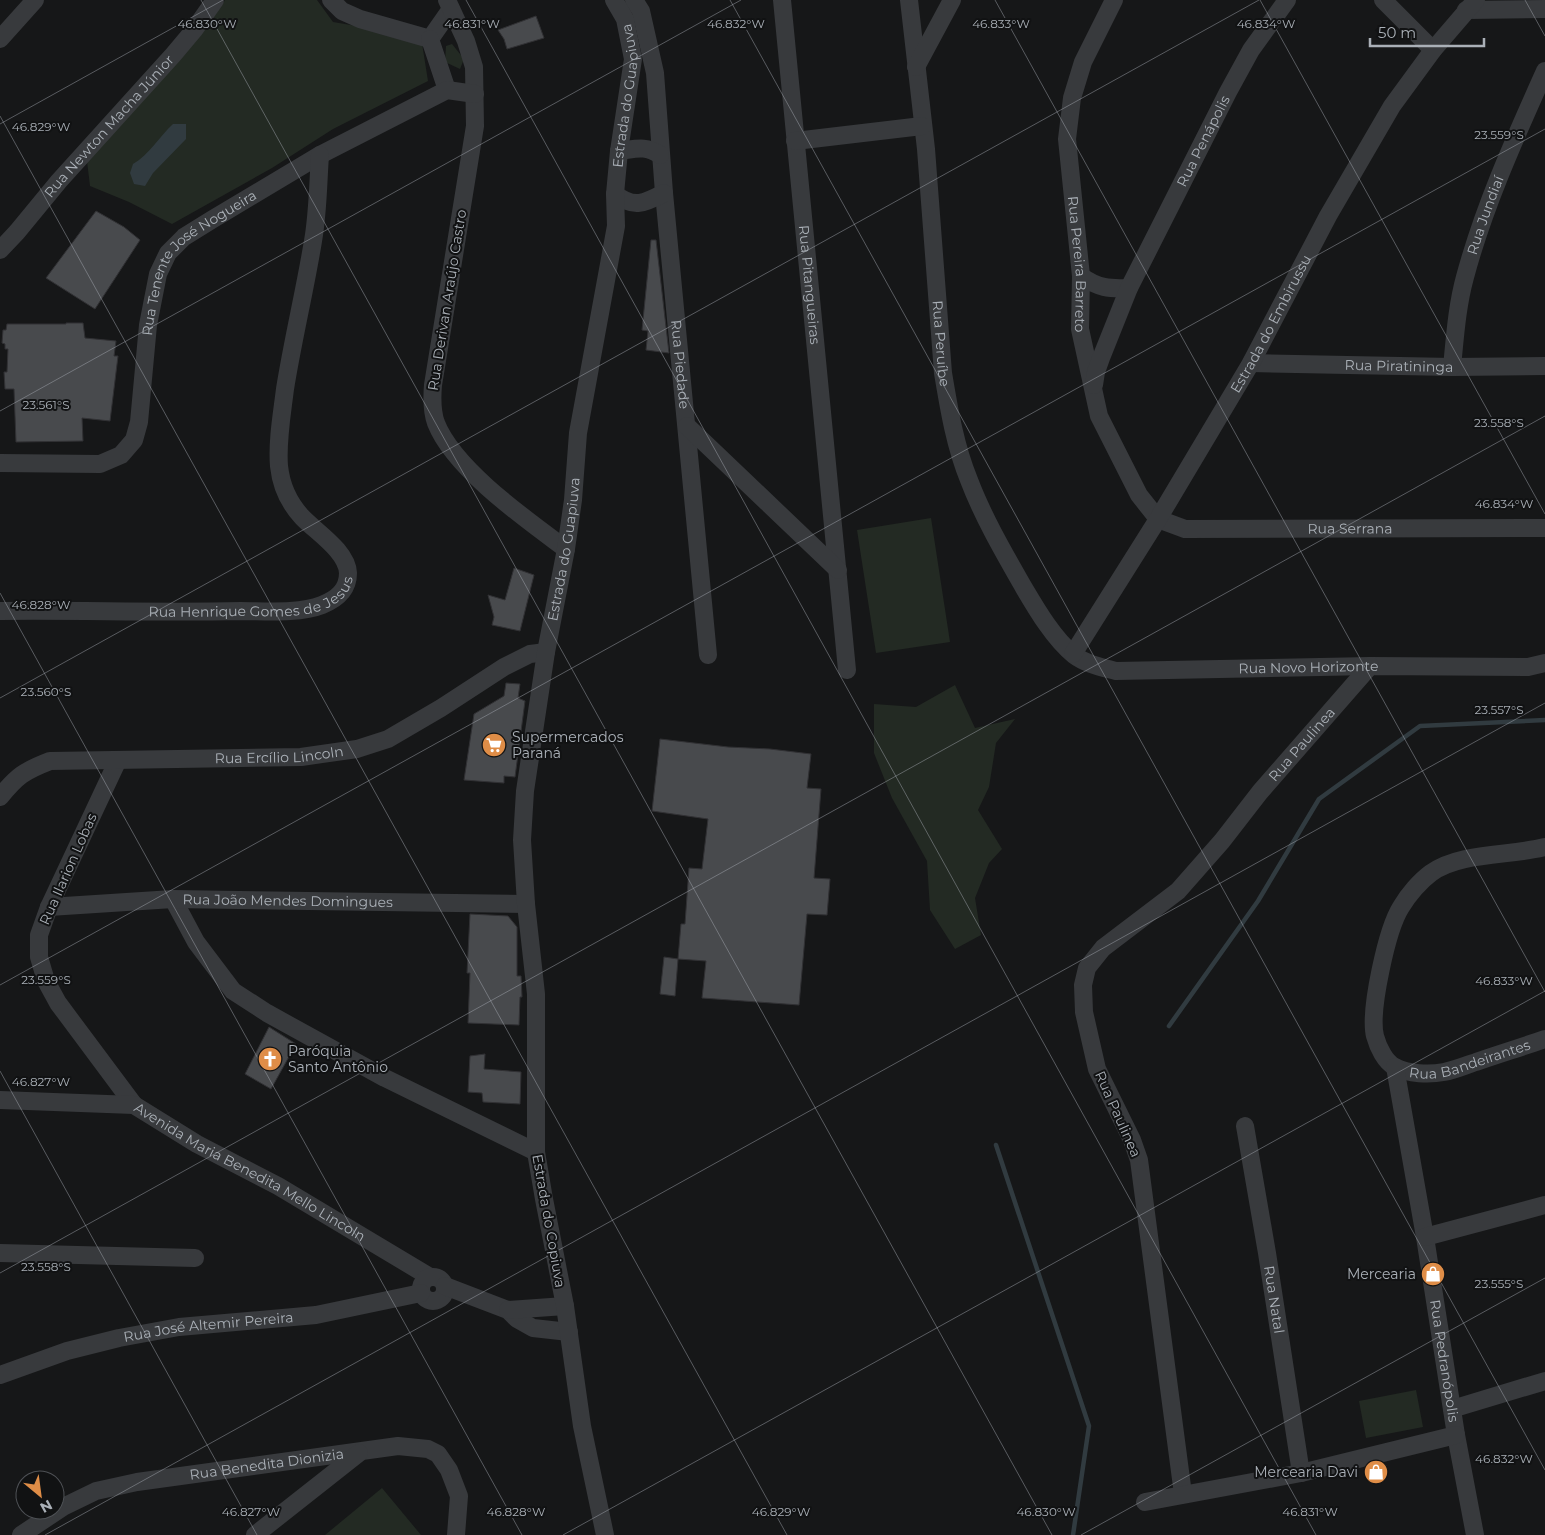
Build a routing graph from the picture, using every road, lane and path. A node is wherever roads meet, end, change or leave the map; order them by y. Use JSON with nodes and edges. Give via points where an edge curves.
{"nodes":[{"id":1,"x":35,"y":0,"type":"edge"},
{"id":2,"x":215,"y":0,"type":"edge"},
{"id":3,"x":331,"y":0,"type":"edge"},
{"id":4,"x":614,"y":0,"type":"edge"},
{"id":5,"x":634,"y":0,"type":"edge"},
{"id":6,"x":782,"y":0,"type":"edge"},
{"id":7,"x":909,"y":0,"type":"edge"},
{"id":8,"x":952,"y":0,"type":"edge"},
{"id":9,"x":1114,"y":0,"type":"edge"},
{"id":10,"x":1287,"y":0,"type":"edge"},
{"id":11,"x":1383,"y":0,"type":"edge"},
{"id":12,"x":449,"y":4,"type":"edge"},
{"id":13,"x":1471,"y":5,"type":"edge"},
{"id":14,"x":1545,"y":9,"type":"edge"},
{"id":15,"x":430,"y":38,"type":"junction"},
{"id":16,"x":0,"y":39,"type":"edge"},
{"id":17,"x":1433,"y":50,"type":"junction"},
{"id":18,"x":916,"y":67,"type":"junction"},
{"id":19,"x":1545,"y":72,"type":"edge"},
{"id":20,"x":655,"y":74,"type":"joint"},
{"id":21,"x":447,"y":90,"type":"junction"},
{"id":22,"x":476,"y":94,"type":"junction"},
{"id":23,"x":922,"y":126,"type":"junction"},
{"id":24,"x":795,"y":141,"type":"junction"},
{"id":25,"x":619,"y":151,"type":"junction"},
{"id":26,"x":320,"y":155,"type":"junction"},
{"id":27,"x":660,"y":155,"type":"junction"},
{"id":28,"x":664,"y":193,"type":"junction"},
{"id":29,"x":615,"y":194,"type":"junction"},
{"id":30,"x":639,"y":204,"type":"junction"},
{"id":31,"x":616,"y":226,"type":"junction"},
{"id":32,"x":0,"y":250,"type":"edge"},
{"id":33,"x":1081,"y":276,"type":"junction"},
{"id":34,"x":1129,"y":288,"type":"junction"},
{"id":35,"x":1080,"y":329,"type":"junction"},
{"id":36,"x":1109,"y":336,"type":"junction"},
{"id":37,"x":1252,"y":362,"type":"junction"},
{"id":38,"x":1545,"y":366,"type":"edge"},
{"id":39,"x":1452,"y":367,"type":"junction"},
{"id":40,"x":1094,"y":391,"type":"junction"},
{"id":41,"x":687,"y":426,"type":"junction"},
{"id":42,"x":0,"y":463,"type":"edge"},
{"id":43,"x":1158,"y":519,"type":"junction"},
{"id":44,"x":1545,"y":528,"type":"edge"},
{"id":45,"x":566,"y":549,"type":"junction"},
{"id":46,"x":838,"y":570,"type":"junction"},
{"id":47,"x":0,"y":611,"type":"edge"},
{"id":48,"x":546,"y":652,"type":"junction"},
{"id":49,"x":708,"y":654,"type":"dead end"},
{"id":50,"x":1074,"y":654,"type":"junction"},
{"id":51,"x":1545,"y":663,"type":"edge"},
{"id":52,"x":1370,"y":666,"type":"junction"},
{"id":53,"x":847,"y":670,"type":"dead end"},
{"id":54,"x":118,"y":760,"type":"junction"},
{"id":55,"x":0,"y":797,"type":"edge"},
{"id":56,"x":1545,"y":847,"type":"edge"},
{"id":57,"x":173,"y":899,"type":"junction"},
{"id":58,"x":526,"y":904,"type":"junction"},
{"id":59,"x":49,"y":907,"type":"junction"},
{"id":60,"x":1545,"y":1039,"type":"edge"},
{"id":61,"x":1395,"y":1067,"type":"junction"},
{"id":62,"x":0,"y":1100,"type":"edge"},
{"id":63,"x":134,"y":1105,"type":"junction"},
{"id":64,"x":1245,"y":1126,"type":"dead end"},
{"id":65,"x":536,"y":1152,"type":"junction"},
{"id":66,"x":1545,"y":1205,"type":"edge"},
{"id":67,"x":1425,"y":1237,"type":"junction"},
{"id":68,"x":0,"y":1253,"type":"edge"},
{"id":69,"x":195,"y":1258,"type":"dead end"},
{"id":70,"x":430,"y":1277,"type":"junction"},
{"id":71,"x":445,"y":1286,"type":"junction"},
{"id":72,"x":421,"y":1293,"type":"junction"},
{"id":73,"x":565,"y":1306,"type":"junction"},
{"id":74,"x":508,"y":1310,"type":"junction"},
{"id":75,"x":569,"y":1332,"type":"junction"},
{"id":76,"x":0,"y":1375,"type":"edge"},
{"id":77,"x":1545,"y":1381,"type":"edge"},
{"id":78,"x":1452,"y":1408,"type":"junction"},
{"id":79,"x":1456,"y":1436,"type":"junction"},
{"id":80,"x":360,"y":1452,"type":"junction"},
{"id":81,"x":1301,"y":1473,"type":"junction"},
{"id":82,"x":1184,"y":1494,"type":"junction"},
{"id":83,"x":1145,"y":1502,"type":"dead end"},
{"id":84,"x":21,"y":1535,"type":"edge"},
{"id":85,"x":255,"y":1535,"type":"edge"},
{"id":86,"x":456,"y":1535,"type":"edge"},
{"id":87,"x":605,"y":1535,"type":"edge"},
{"id":88,"x":1475,"y":1535,"type":"edge"}],
"edges":[{"from":1,"to":16,"type":"street"},
{"from":2,"to":32,"type":"street","name":"Rua Newton Macha Júnior","via":[[173,55]]},
{"from":3,"to":15,"type":"street","via":[[342,11],[360,19]]},
{"from":4,"to":25,"type":"street","name":"Estrada do Guapiuva","via":[[625,19],[633,59]]},
{"from":5,"to":20,"type":"street","name":"Estrada do Guapiuva","via":[[641,11]]},
{"from":6,"to":24,"type":"street","name":"Rua Pitangueiras"},
{"from":7,"to":18,"type":"street","name":"Rua Peruíbe"},
{"from":8,"to":18,"type":"street"},
{"from":9,"to":33,"type":"street","name":"Rua Pereira Barreto","via":[[1083,62],[1072,98],[1067,139]]},
{"from":10,"to":34,"type":"street","name":"Rua Penápolis","via":[[1251,50]]},
{"from":11,"to":17,"type":"street"},
{"from":12,"to":15,"type":"street"},
{"from":12,"to":22,"type":"street","name":"Rua Derivan Araújo Castro","via":[[474,67]]},
{"from":13,"to":14,"type":"street"},
{"from":13,"to":17,"type":"street","name":"Estrada do Embirussu"},
{"from":15,"to":21,"type":"street"},
{"from":17,"to":37,"type":"street","name":"Estrada do Embirussu","via":[[1368,146]]},
{"from":18,"to":23,"type":"street","name":"Rua Peruíbe"},
{"from":19,"to":39,"type":"street","name":"Rua Jundiaí","via":[[1478,236],[1458,313]]},
{"from":20,"to":27,"type":"street","name":"Rua Piedade"},
{"from":21,"to":22,"type":"street"},
{"from":21,"to":26,"type":"street","name":"Rua Tenente José Nogueira"},
{"from":22,"to":45,"type":"street","name":"Rua Derivan Araújo Castro","via":[[475,126],[432,403],[436,422],[447,443],[470,469],[524,518]]},
{"from":23,"to":24,"type":"street"},
{"from":23,"to":50,"type":"street","name":"Rua Peruíbe","via":[[943,373],[958,446],[969,480],[1007,558],[1052,631]]},
{"from":24,"to":46,"type":"street","name":"Rua Pitangueiras"},
{"from":25,"to":27,"type":"street","via":[[644,148]]},
{"from":25,"to":29,"type":"street","name":"Estrada do Guapiuva"},
{"from":26,"to":42,"type":"street","name":"Rua Tenente José Nogueira","via":[[212,218],[168,253],[158,274],[150,316],[139,422],[134,440],[121,455],[100,464]]},
{"from":26,"to":47,"type":"street","name":"Rua Henrique Gomes de Jesus","via":[[314,238],[290,357],[279,465],[282,484],[290,502],[344,558],[348,572],[346,587],[336,599],[298,610],[176,613]]},
{"from":27,"to":28,"type":"street","name":"Rua Piedade"},
{"from":28,"to":30,"type":"street"},
{"from":28,"to":41,"type":"street","name":"Rua Piedade"},
{"from":29,"to":30,"type":"street"},
{"from":29,"to":31,"type":"street","name":"Estrada do Guapiuva"},
{"from":30,"to":31,"type":"street"},
{"from":31,"to":45,"type":"street","name":"Estrada do Guapiuva","via":[[578,433]]},
{"from":33,"to":34,"type":"street","via":[[1104,288]]},
{"from":33,"to":35,"type":"street","name":"Rua Pereira Barreto"},
{"from":34,"to":36,"type":"street","name":"Rua Penápolis"},
{"from":35,"to":36,"type":"street"},
{"from":35,"to":40,"type":"street","name":"Rua Pereira Barreto"},
{"from":36,"to":40,"type":"street","name":"Rua Penápolis","via":[[1096,372]]},
{"from":37,"to":39,"type":"street","name":"Rua Piratininga"},
{"from":37,"to":43,"type":"street","name":"Estrada do Embirussu"},
{"from":38,"to":39,"type":"street","name":"Rua Piratininga"},
{"from":40,"to":43,"type":"street","name":"Rua Pereira Barreto","via":[[1099,416],[1112,442],[1139,495]]},
{"from":41,"to":46,"type":"street"},
{"from":41,"to":49,"type":"street","name":"Rua Piedade"},
{"from":43,"to":44,"type":"street","name":"Rua Serrana","via":[[1185,530]]},
{"from":43,"to":50,"type":"street","name":"Estrada do Embirussu"},
{"from":45,"to":48,"type":"street","name":"Estrada do Guapiuva"},
{"from":46,"to":53,"type":"street","name":"Rua Pitangueiras"},
{"from":48,"to":54,"type":"street","name":"Rua Ercílio Lincoln","via":[[530,654],[504,667],[388,738],[358,749],[301,757]]},
{"from":48,"to":58,"type":"street","name":"Estrada do Guapiuva","via":[[525,791],[522,840]]},
{"from":50,"to":52,"type":"street","name":"Rua Novo Horizonte","via":[[1092,665],[1116,671]]},
{"from":51,"to":52,"type":"street","name":"Rua Novo Horizonte","via":[[1528,667]]},
{"from":52,"to":82,"type":"street","name":"Rua Paulinea","via":[[1178,891],[1103,948],[1087,968],[1083,985],[1084,1012],[1098,1069],[1139,1160]]},
{"from":54,"to":55,"type":"street","name":"Rua Ercílio Lincoln","via":[[50,762],[34,767],[16,778]]},
{"from":54,"to":59,"type":"street","name":"Rua Ilarion Lobas"},
{"from":56,"to":61,"type":"street","via":[[1449,864],[1432,872],[1400,907],[1388,942],[1374,1020],[1379,1047]]},
{"from":57,"to":58,"type":"street","name":"Rua João Mendes Domingues"},
{"from":57,"to":59,"type":"street","name":"Rua João Mendes Domingues"},
{"from":57,"to":65,"type":"street","via":[[196,942],[233,991],[385,1078]]},
{"from":58,"to":65,"type":"street","name":"Estrada do Copiuva","via":[[536,994]]},
{"from":59,"to":63,"type":"street","name":"Rua Ilarion Lobas","via":[[39,935],[39,957],[46,981],[58,1003]]},
{"from":60,"to":61,"type":"street","name":"Rua Bandeirantes","via":[[1444,1072],[1408,1072]]},
{"from":61,"to":67,"type":"street","name":"Rua Pedranópolis"},
{"from":62,"to":63,"type":"street","name":"Avenida Maria Benedita Mello Lincoln"},
{"from":63,"to":70,"type":"street","name":"Avenida Maria Benedita Mello Lincoln"},
{"from":64,"to":81,"type":"street","name":"Rua Natal"},
{"from":65,"to":73,"type":"street","name":"Estrada do Copiuva"},
{"from":66,"to":67,"type":"street"},
{"from":67,"to":78,"type":"street","name":"Rua Pedranópolis"},
{"from":68,"to":69,"type":"street"},
{"from":70,"to":71,"type":"street","via":[[438,1277]]},
{"from":70,"to":72,"type":"street","via":[[421,1285]]},
{"from":71,"to":72,"type":"street","via":[[439,1300],[430,1301]]},
{"from":71,"to":74,"type":"street"},
{"from":72,"to":76,"type":"street","name":"Rua José Altemir Pereira","via":[[316,1315],[179,1327],[120,1338],[66,1351]]},
{"from":73,"to":74,"type":"street"},
{"from":73,"to":75,"type":"street","name":"Estrada do Copiuva"},
{"from":74,"to":75,"type":"street","via":[[533,1328]]},
{"from":75,"to":87,"type":"street","name":"Estrada do Copiuva","via":[[582,1426]]},
{"from":77,"to":78,"type":"street"},
{"from":78,"to":79,"type":"street","name":"Rua Pedranópolis"},
{"from":79,"to":81,"type":"street"},
{"from":79,"to":88,"type":"street","name":"Rua Pedranópolis"},
{"from":80,"to":84,"type":"street","name":"Rua Benedita Dionizia","via":[[137,1482],[96,1491],[63,1507]]},
{"from":80,"to":85,"type":"street"},
{"from":80,"to":86,"type":"street","name":"Rua Benedita Dionizia","via":[[398,1446],[428,1449],[438,1454],[449,1470],[459,1496]]},
{"from":81,"to":82,"type":"street"},
{"from":82,"to":83,"type":"street"}]}
